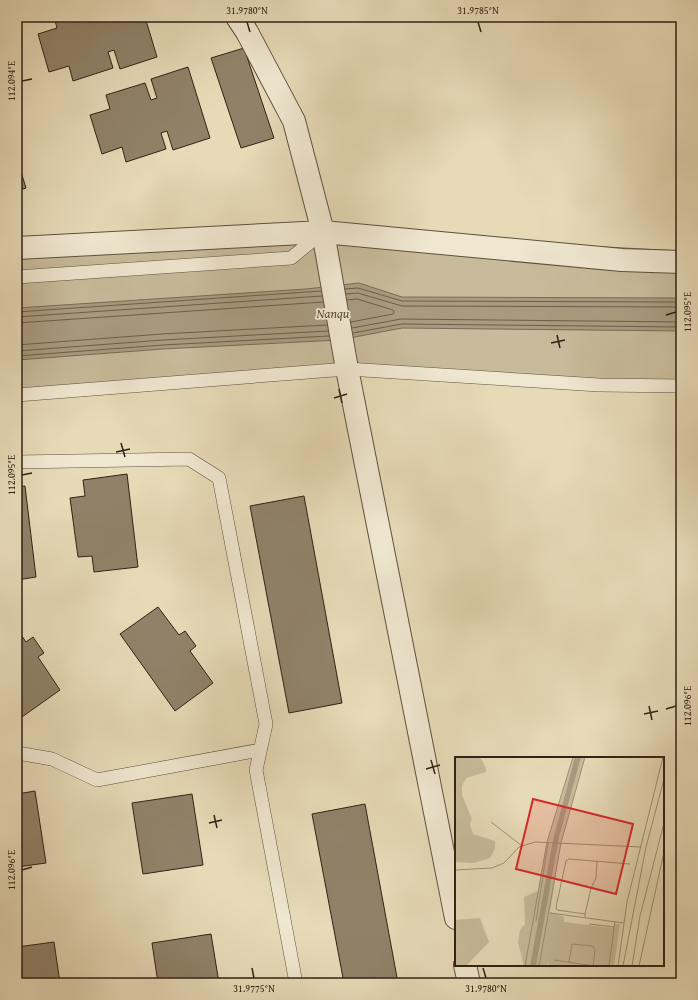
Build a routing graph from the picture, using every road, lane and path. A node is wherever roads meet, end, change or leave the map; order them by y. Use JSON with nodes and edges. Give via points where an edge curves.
{"nodes":[{"id":1,"x":237,"y":17,"type":"edge"},
{"id":2,"x":323,"y":232,"type":"junction"},
{"id":3,"x":17,"y":248,"type":"edge"},
{"id":4,"x":681,"y":262,"type":"edge"},
{"id":5,"x":17,"y":277,"type":"edge"},
{"id":6,"x":347,"y":369,"type":"junction"},
{"id":7,"x":681,"y":386,"type":"edge"},
{"id":8,"x":17,"y":394,"type":"edge"},
{"id":9,"x":17,"y":462,"type":"edge"},
{"id":10,"x":260,"y":750,"type":"junction"},
{"id":11,"x":17,"y":753,"type":"edge"},
{"id":12,"x":455,"y":913,"type":"edge"},
{"id":13,"x":465,"y":966,"type":"edge"},
{"id":14,"x":296,"y":983,"type":"edge"},
{"id":15,"x":469,"y":983,"type":"edge"}],
"edges":[{"from":1,"to":2,"type":"street","via":[[294,120]]},
{"from":2,"to":3,"type":"street"},
{"from":2,"to":4,"type":"street","via":[[622,260]]},
{"from":2,"to":5,"type":"lane","via":[[291,258]]},
{"from":2,"to":6,"type":"street"},
{"from":6,"to":7,"type":"lane","via":[[598,385]]},
{"from":6,"to":8,"type":"lane"},
{"from":6,"to":12,"type":"street"},
{"from":9,"to":10,"type":"lane","via":[[189,459],[219,478],[266,724]]},
{"from":10,"to":11,"type":"lane","via":[[97,780],[52,759]]},
{"from":10,"to":14,"type":"lane","via":[[256,770]]},
{"from":13,"to":15,"type":"street"}]}
